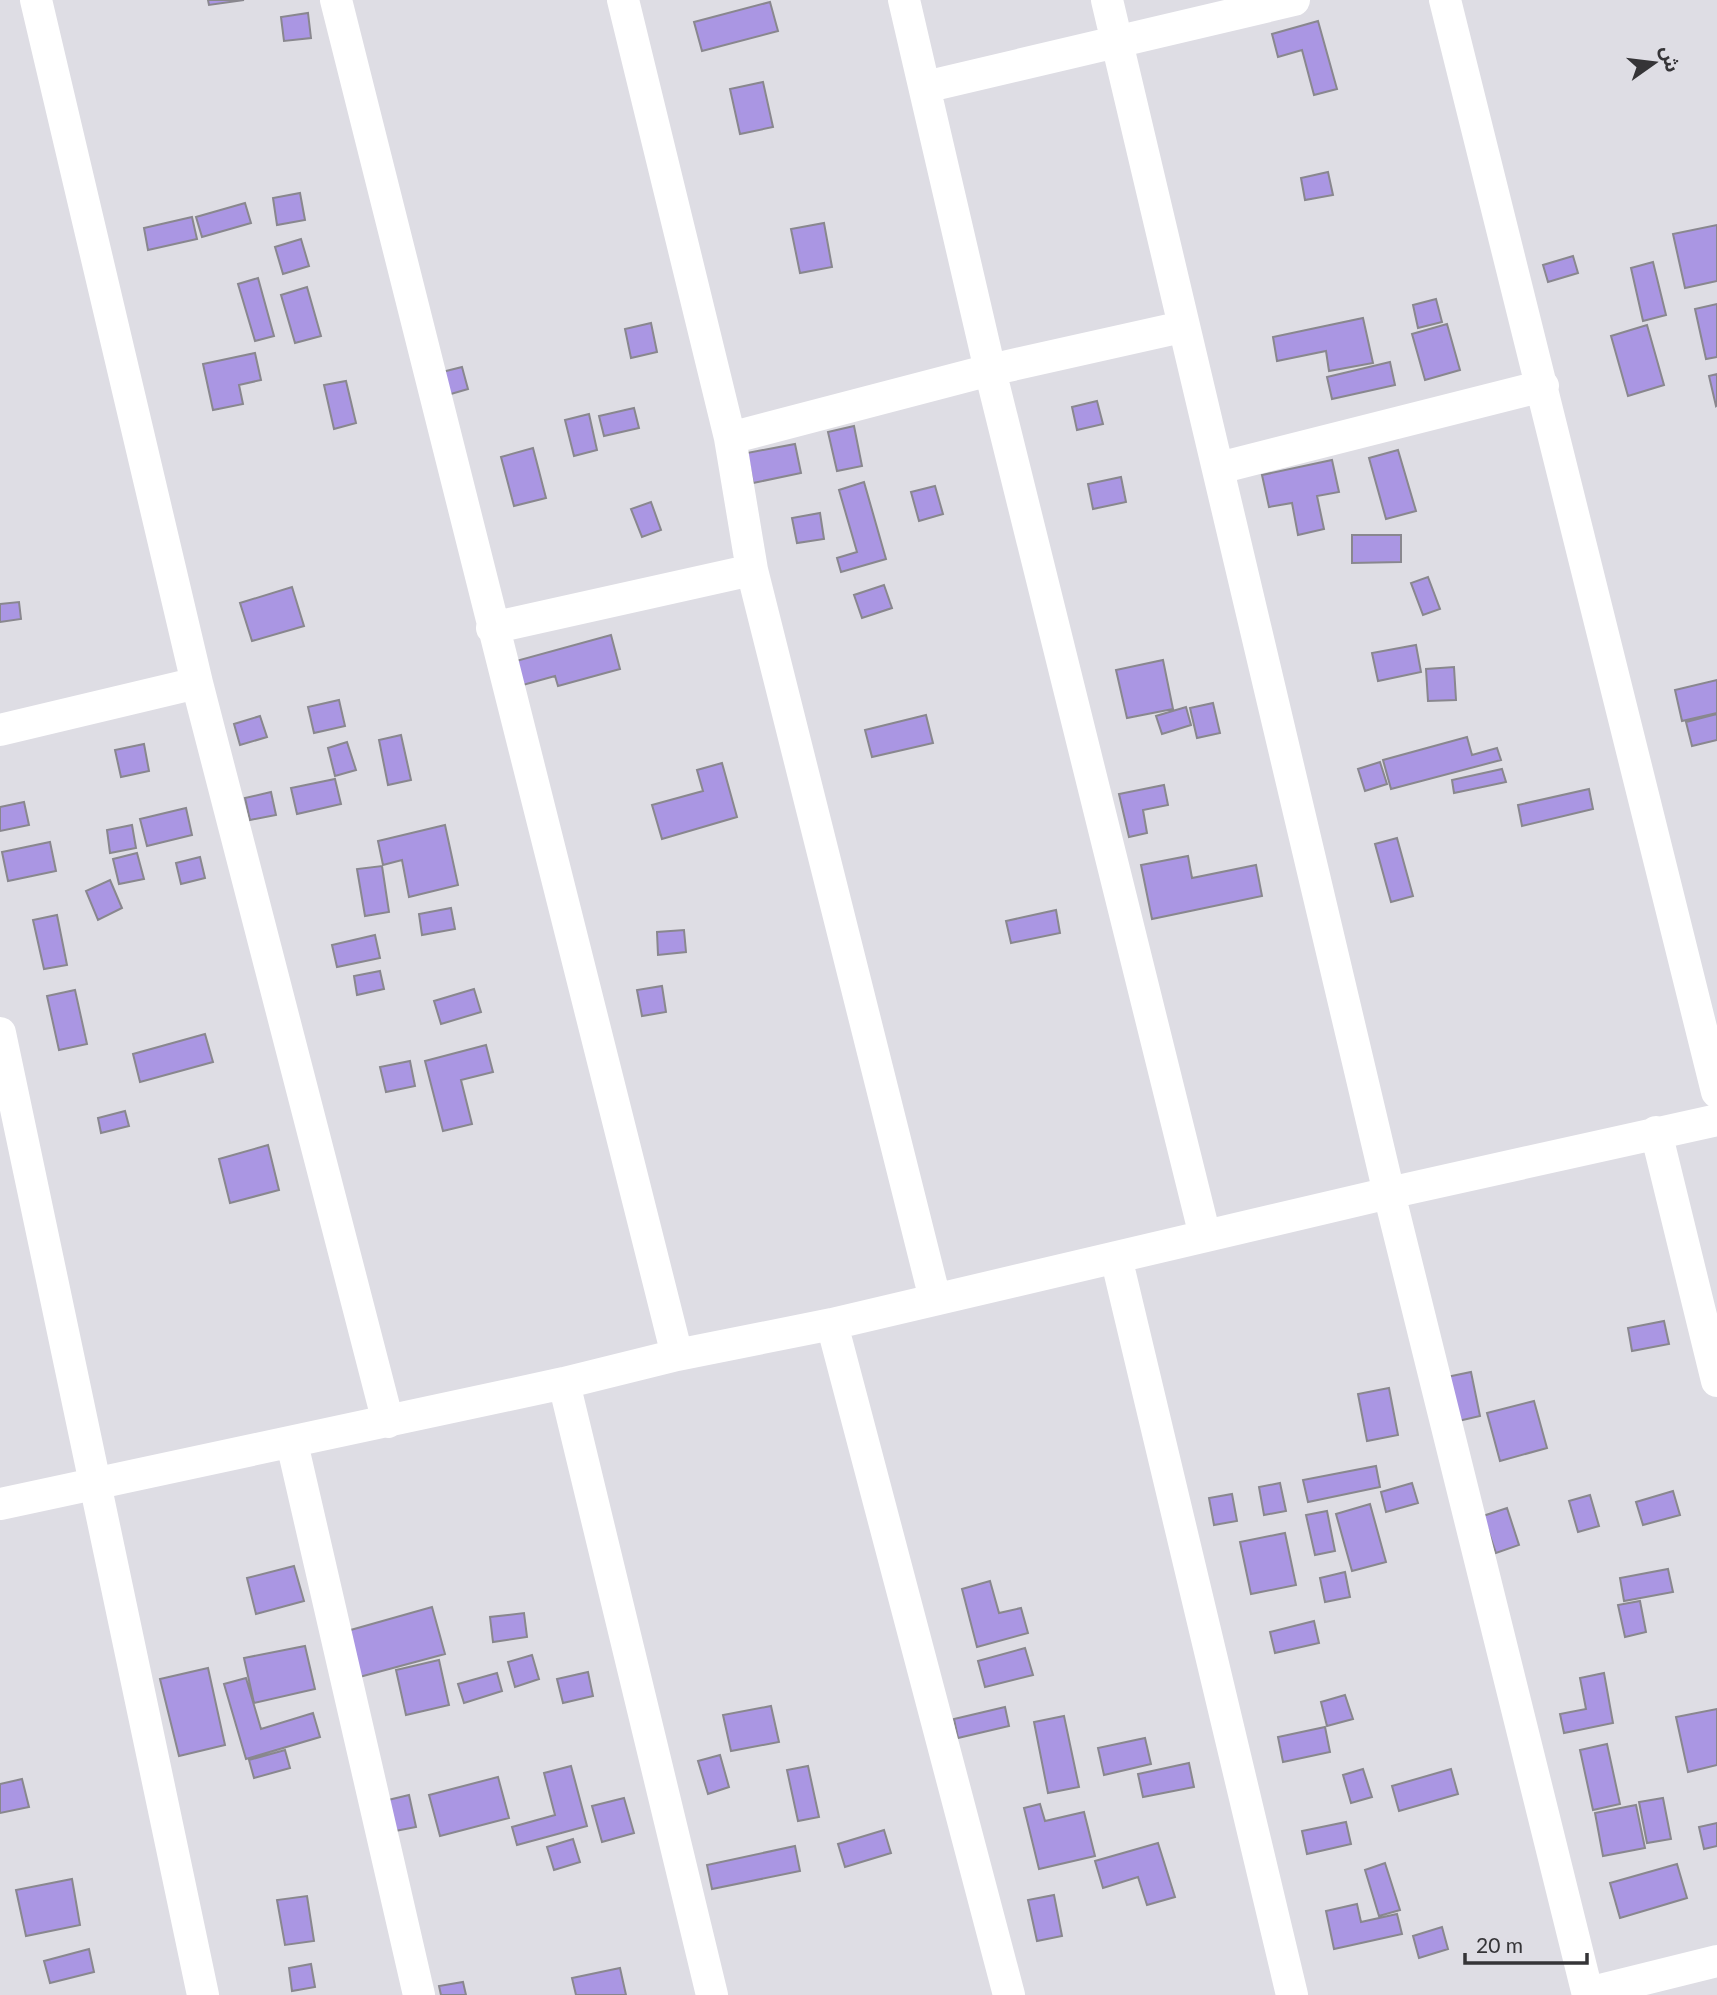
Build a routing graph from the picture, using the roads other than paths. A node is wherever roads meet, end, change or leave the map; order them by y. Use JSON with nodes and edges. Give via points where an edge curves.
{"nodes":[{"id":1,"x":36,"y":0,"type":"edge"},
{"id":2,"x":336,"y":0,"type":"edge"},
{"id":3,"x":623,"y":0,"type":"edge"},
{"id":4,"x":904,"y":0,"type":"edge"},
{"id":5,"x":1107,"y":0,"type":"edge"},
{"id":6,"x":1294,"y":0,"type":"edge"},
{"id":7,"x":1445,"y":0,"type":"edge"},
{"id":8,"x":1118,"y":43,"type":"junction"},
{"id":9,"x":925,"y":87,"type":"junction"},
{"id":10,"x":1182,"y":327,"type":"junction"},
{"id":11,"x":990,"y":370,"type":"junction"},
{"id":12,"x":1543,"y":386,"type":"junction"},
{"id":13,"x":730,"y":438,"type":"junction"},
{"id":14,"x":1219,"y":468,"type":"junction"},
{"id":15,"x":752,"y":570,"type":"junction"},
{"id":16,"x":492,"y":628,"type":"junction"},
{"id":17,"x":197,"y":683,"type":"junction"},
{"id":18,"x":0,"y":730,"type":"edge"},
{"id":19,"x":0,"y":1033,"type":"edge"},
{"id":20,"x":1717,"y":1092,"type":"edge"},
{"id":21,"x":1717,"y":1120,"type":"edge"},
{"id":22,"x":1656,"y":1132,"type":"junction"},
{"id":23,"x":1389,"y":1193,"type":"junction"},
{"id":24,"x":1205,"y":1236,"type":"junction"},
{"id":25,"x":1116,"y":1257,"type":"junction"},
{"id":26,"x":935,"y":1299,"type":"junction"},
{"id":27,"x":832,"y":1324,"type":"junction"},
{"id":28,"x":677,"y":1355,"type":"junction"},
{"id":29,"x":1717,"y":1381,"type":"edge"},
{"id":30,"x":564,"y":1383,"type":"junction"},
{"id":31,"x":388,"y":1422,"type":"junction"},
{"id":32,"x":292,"y":1443,"type":"junction"},
{"id":33,"x":95,"y":1485,"type":"junction"},
{"id":34,"x":0,"y":1504,"type":"edge"},
{"id":35,"x":1717,"y":1961,"type":"edge"},
{"id":36,"x":1588,"y":1994,"type":"edge"},
{"id":37,"x":203,"y":1995,"type":"edge"},
{"id":38,"x":419,"y":1995,"type":"edge"},
{"id":39,"x":712,"y":1995,"type":"edge"},
{"id":40,"x":1009,"y":1995,"type":"edge"},
{"id":41,"x":1292,"y":1995,"type":"edge"}],
"edges":[{"from":1,"to":17,"type":"street"},
{"from":2,"to":16,"type":"street"},
{"from":3,"to":13,"type":"street"},
{"from":4,"to":9,"type":"street"},
{"from":5,"to":8,"type":"street"},
{"from":6,"to":8,"type":"street"},
{"from":7,"to":12,"type":"street"},
{"from":8,"to":9,"type":"street"},
{"from":8,"to":10,"type":"street"},
{"from":9,"to":11,"type":"street"},
{"from":10,"to":11,"type":"street"},
{"from":10,"to":14,"type":"street"},
{"from":11,"to":13,"type":"street"},
{"from":11,"to":24,"type":"street"},
{"from":12,"to":14,"type":"street"},
{"from":12,"to":20,"type":"street"},
{"from":13,"to":15,"type":"street"},
{"from":14,"to":23,"type":"street"},
{"from":15,"to":16,"type":"street"},
{"from":15,"to":26,"type":"street"},
{"from":16,"to":28,"type":"street"},
{"from":17,"to":18,"type":"street"},
{"from":17,"to":31,"type":"street"},
{"from":19,"to":33,"type":"street"},
{"from":21,"to":22,"type":"street"},
{"from":22,"to":23,"type":"street"},
{"from":22,"to":29,"type":"street"},
{"from":23,"to":24,"type":"street"},
{"from":23,"to":36,"type":"street"},
{"from":24,"to":25,"type":"street"},
{"from":25,"to":26,"type":"street"},
{"from":25,"to":41,"type":"street"},
{"from":26,"to":27,"type":"street"},
{"from":27,"to":28,"type":"street"},
{"from":27,"to":40,"type":"street"},
{"from":28,"to":30,"type":"street"},
{"from":30,"to":31,"type":"street"},
{"from":30,"to":39,"type":"street"},
{"from":31,"to":32,"type":"street"},
{"from":32,"to":33,"type":"street"},
{"from":32,"to":38,"type":"street"},
{"from":33,"to":34,"type":"street"},
{"from":33,"to":37,"type":"street"},
{"from":35,"to":36,"type":"street"}]}
